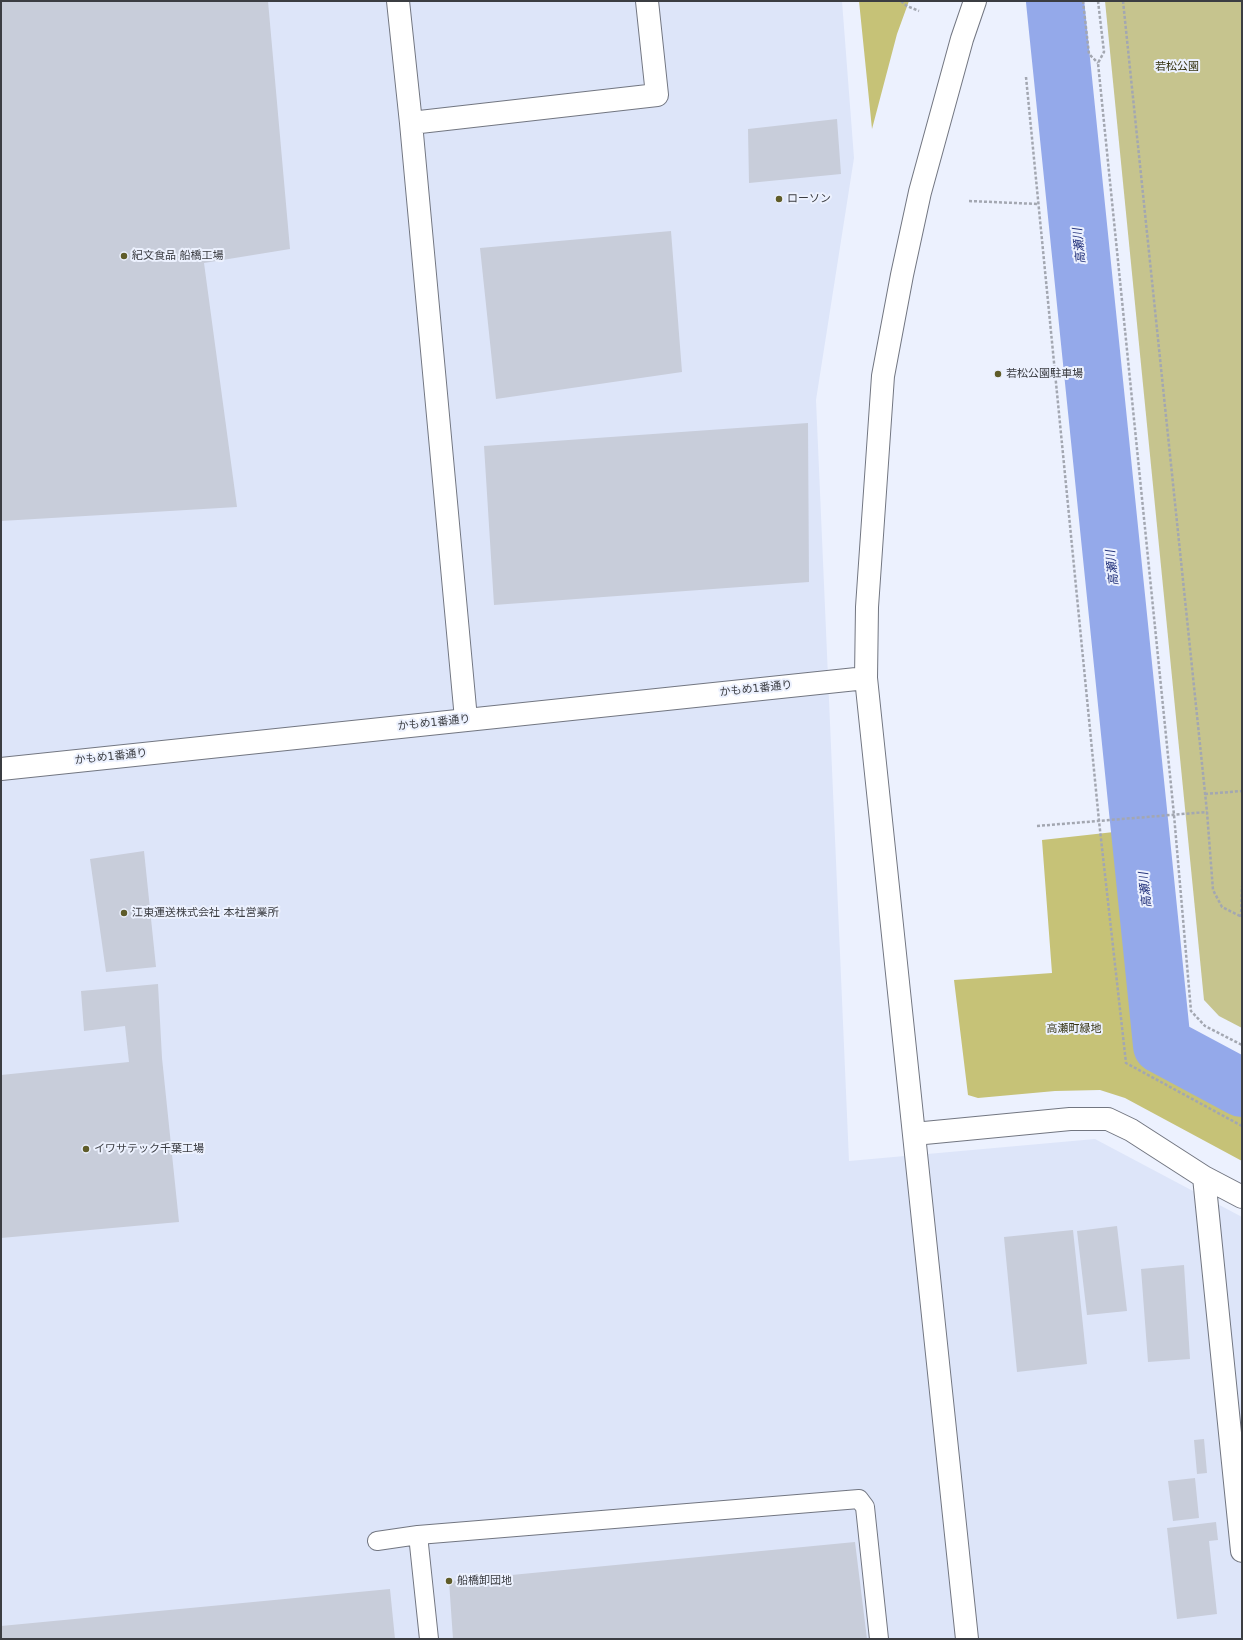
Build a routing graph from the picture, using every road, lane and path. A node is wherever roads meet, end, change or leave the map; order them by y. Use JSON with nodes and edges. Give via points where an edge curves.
{"nodes":[{"id":1,"x":398,"y":1,"type":"edge"},
{"id":2,"x":647,"y":1,"type":"edge"},
{"id":3,"x":901,"y":1,"type":"edge"},
{"id":4,"x":976,"y":1,"type":"edge"},
{"id":5,"x":1083,"y":1,"type":"edge"},
{"id":6,"x":1098,"y":1,"type":"edge"},
{"id":7,"x":1123,"y":1,"type":"edge"},
{"id":8,"x":919,"y":11,"type":"dead end"},
{"id":9,"x":1098,"y":63,"type":"junction"},
{"id":10,"x":1026,"y":77,"type":"dead end"},
{"id":11,"x":411,"y":123,"type":"junction"},
{"id":12,"x":969,"y":201,"type":"dead end"},
{"id":13,"x":1038,"y":204,"type":"junction"},
{"id":14,"x":866,"y":678,"type":"junction"},
{"id":15,"x":466,"y":720,"type":"junction"},
{"id":16,"x":1,"y":769,"type":"edge"},
{"id":17,"x":1242,"y":791,"type":"edge"},
{"id":18,"x":1205,"y":794,"type":"junction"},
{"id":19,"x":1207,"y":812,"type":"junction"},
{"id":20,"x":1174,"y":815,"type":"junction"},
{"id":21,"x":1099,"y":821,"type":"junction"},
{"id":22,"x":1037,"y":826,"type":"dead end"},
{"id":23,"x":1242,"y":886,"type":"edge"},
{"id":24,"x":1242,"y":917,"type":"edge"},
{"id":25,"x":1242,"y":1046,"type":"edge"},
{"id":26,"x":1242,"y":1126,"type":"edge"},
{"id":27,"x":914,"y":1134,"type":"junction"},
{"id":28,"x":1204,"y":1177,"type":"junction"},
{"id":29,"x":1242,"y":1197,"type":"edge"},
{"id":30,"x":418,"y":1535,"type":"junction"},
{"id":31,"x":376,"y":1541,"type":"dead end"},
{"id":32,"x":1242,"y":1551,"type":"edge"},
{"id":33,"x":429,"y":1639,"type":"edge"},
{"id":34,"x":879,"y":1639,"type":"edge"},
{"id":35,"x":967,"y":1639,"type":"edge"}],
"edges":[{"from":1,"to":11,"type":"street"},
{"from":2,"to":11,"type":"street","via":[[657,95]]},
{"from":3,"to":8,"type":"path"},
{"from":4,"to":14,"type":"street","via":[[962,39],[920,192],[883,376],[867,607]]},
{"from":5,"to":9,"type":"path","via":[[1090,54]]},
{"from":6,"to":9,"type":"path","via":[[1104,52]]},
{"from":7,"to":18,"type":"path"},
{"from":9,"to":20,"type":"path"},
{"from":10,"to":13,"type":"path"},
{"from":11,"to":15,"type":"street"},
{"from":12,"to":13,"type":"path"},
{"from":13,"to":21,"type":"path"},
{"from":14,"to":15,"type":"street","name":"かもめ1番通り"},
{"from":14,"to":27,"type":"street"},
{"from":15,"to":16,"type":"street","name":"かもめ1番通り"},
{"from":17,"to":18,"type":"path"},
{"from":18,"to":19,"type":"path"},
{"from":19,"to":20,"type":"path"},
{"from":19,"to":24,"type":"path","via":[[1213,890],[1222,907]]},
{"from":20,"to":21,"type":"path"},
{"from":20,"to":25,"type":"path","via":[[1192,1011],[1205,1026]]},
{"from":21,"to":22,"type":"path"},
{"from":21,"to":26,"type":"path","via":[[1126,1063]]},
{"from":23,"to":24,"type":"path"},
{"from":27,"to":28,"type":"street","via":[[1070,1119],[1108,1120],[1131,1130]]},
{"from":27,"to":35,"type":"street"},
{"from":28,"to":29,"type":"street"},
{"from":28,"to":32,"type":"street"},
{"from":30,"to":31,"type":"lane"},
{"from":30,"to":33,"type":"lane"},
{"from":30,"to":34,"type":"lane","via":[[859,1499],[866,1507]]}]}
